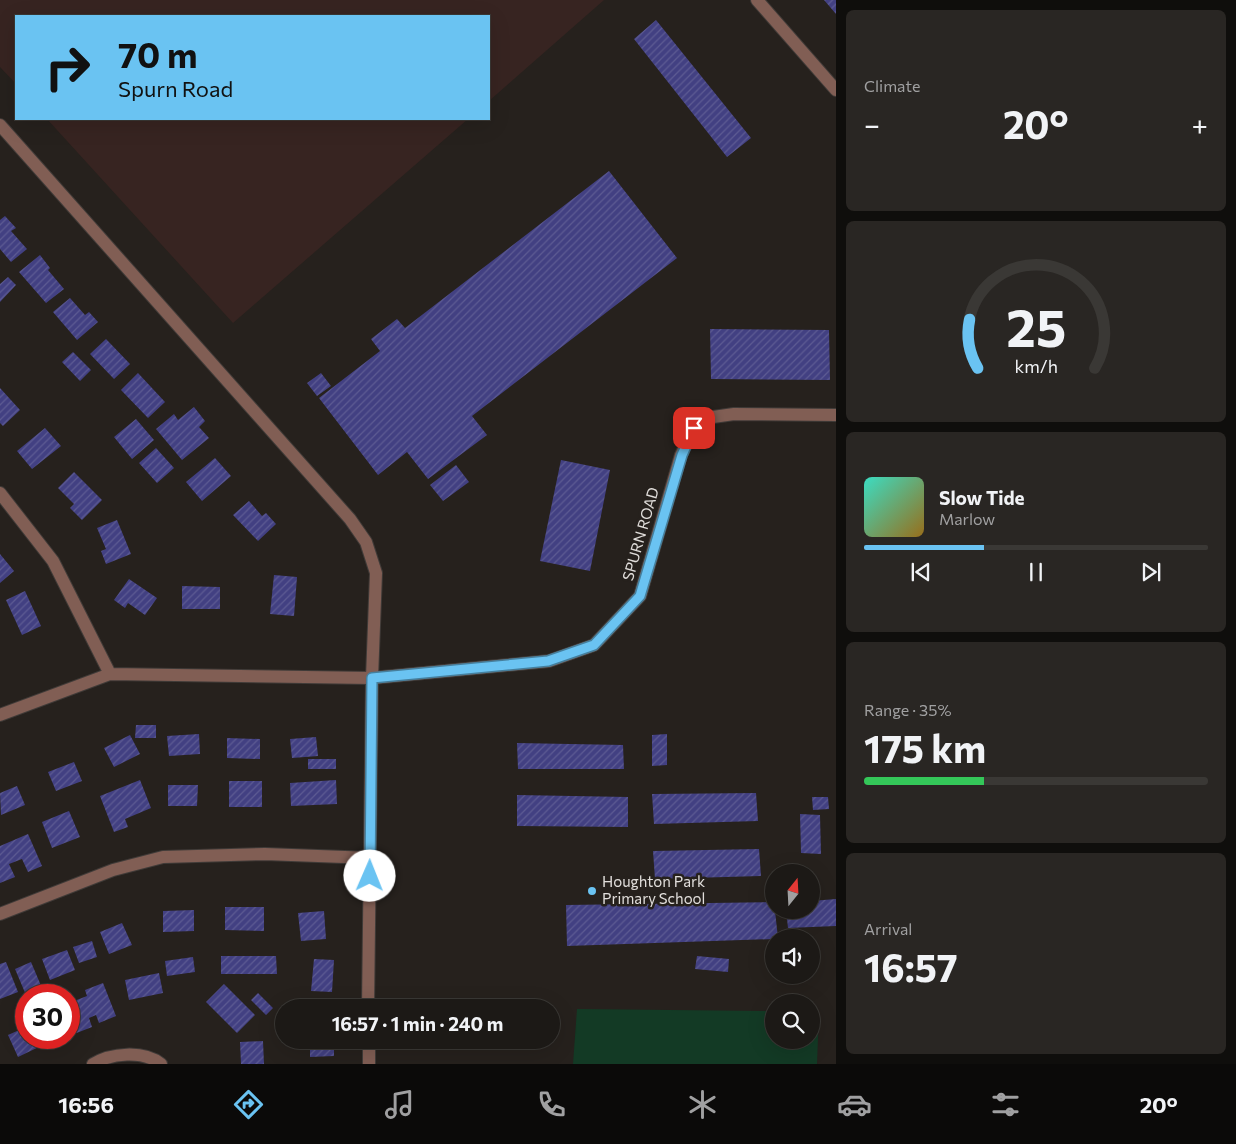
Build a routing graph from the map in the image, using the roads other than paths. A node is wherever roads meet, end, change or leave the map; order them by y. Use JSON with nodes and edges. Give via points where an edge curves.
{"nodes":[{"id":1,"x":757,"y":0,"type":"edge"},
{"id":2,"x":836,"y":90,"type":"edge"},
{"id":3,"x":0,"y":125,"type":"edge"},
{"id":4,"x":836,"y":415,"type":"edge"},
{"id":5,"x":0,"y":493,"type":"edge"},
{"id":6,"x":110,"y":674,"type":"junction"},
{"id":7,"x":372,"y":678,"type":"junction"},
{"id":8,"x":0,"y":715,"type":"edge"},
{"id":9,"x":370,"y":858,"type":"junction"},
{"id":10,"x":0,"y":914,"type":"edge"},
{"id":11,"x":368,"y":999,"type":"edge"},
{"id":12,"x":369,"y":1049,"type":"edge"},
{"id":13,"x":93,"y":1064,"type":"edge"},
{"id":14,"x":161,"y":1064,"type":"edge"},
{"id":15,"x":369,"y":1064,"type":"edge"}],
"edges":[{"from":1,"to":2,"type":"street"},
{"from":3,"to":7,"type":"street","via":[[366,542],[376,573]]},
{"from":4,"to":7,"type":"street","name":"SPURN ROAD","via":[[734,414],[713,417],[694,428],[682,455],[640,596],[594,645],[548,661]]},
{"from":5,"to":6,"type":"street","via":[[53,561]]},
{"from":6,"to":7,"type":"street","name":"SPURN ROAD"},
{"from":6,"to":8,"type":"street"},
{"from":7,"to":9,"type":"street"},
{"from":9,"to":10,"type":"street","via":[[264,854],[163,857],[113,870]]},
{"from":9,"to":11,"type":"street"},
{"from":12,"to":15,"type":"street"},
{"from":13,"to":14,"type":"street","via":[[123,1054],[142,1056]]}]}
